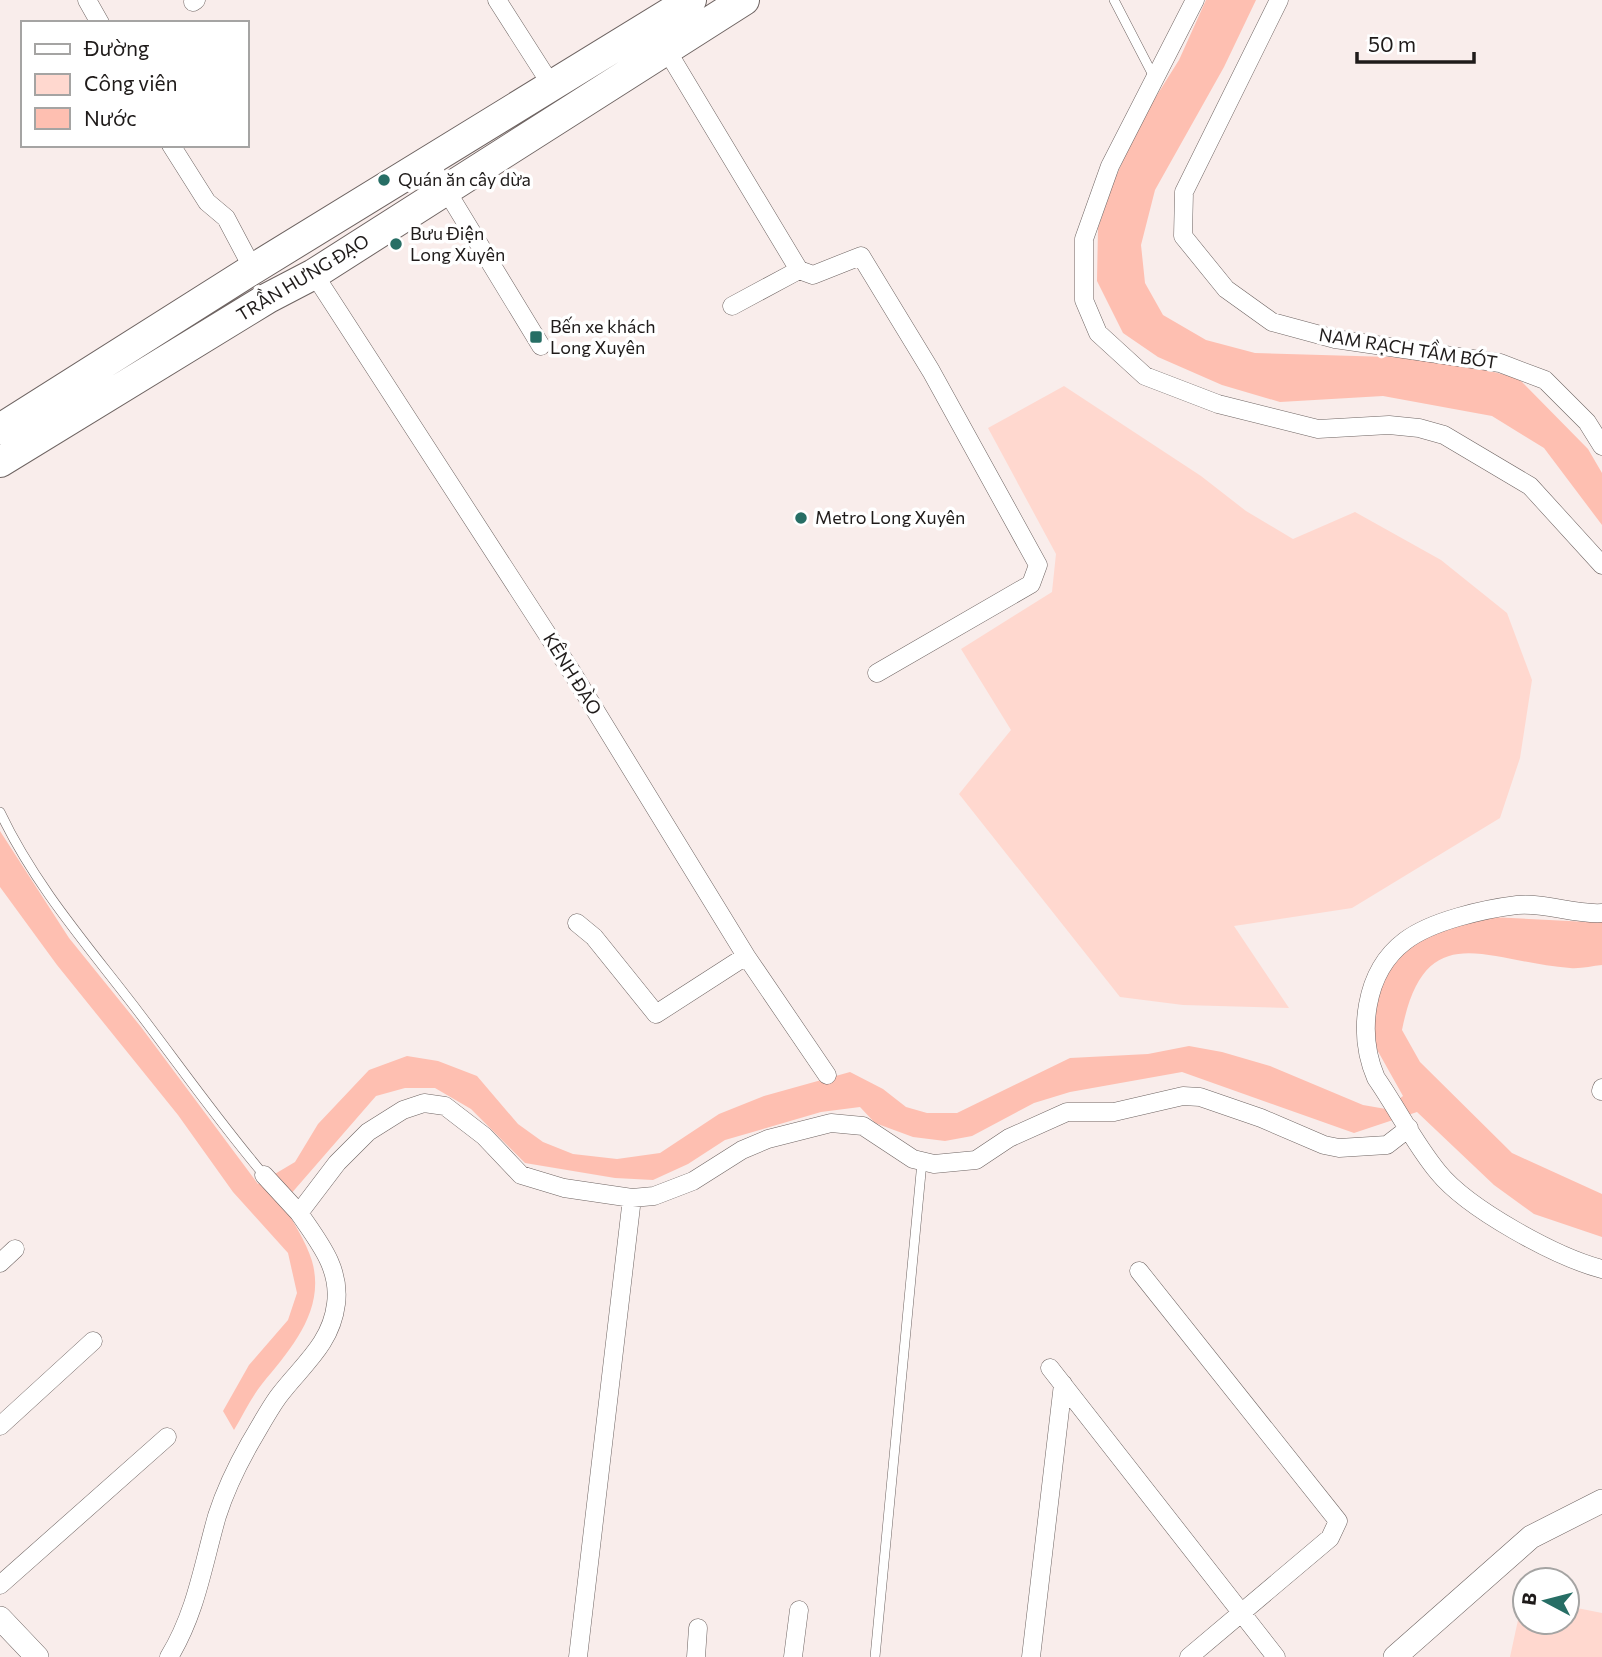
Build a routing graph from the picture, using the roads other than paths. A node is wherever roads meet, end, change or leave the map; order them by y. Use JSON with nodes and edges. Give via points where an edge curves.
{"nodes":[{"id":1,"x":87,"y":0,"type":"edge"},
{"id":2,"x":497,"y":0,"type":"edge"},
{"id":3,"x":691,"y":0,"type":"edge"},
{"id":4,"x":744,"y":0,"type":"edge"},
{"id":5,"x":1114,"y":0,"type":"edge"},
{"id":6,"x":1195,"y":0,"type":"edge"},
{"id":7,"x":1279,"y":0,"type":"edge"},
{"id":8,"x":99,"y":21,"type":"edge"},
{"id":9,"x":666,"y":49,"type":"junction"},
{"id":10,"x":1155,"y":80,"type":"junction"},
{"id":11,"x":552,"y":86,"type":"junction"},
{"id":12,"x":172,"y":147,"type":"edge"},
{"id":13,"x":429,"y":162,"type":"junction"},
{"id":14,"x":447,"y":188,"type":"junction"},
{"id":15,"x":253,"y":268,"type":"junction"},
{"id":16,"x":799,"y":270,"type":"junction"},
{"id":17,"x":314,"y":274,"type":"junction"},
{"id":18,"x":268,"y":298,"type":"junction"},
{"id":19,"x":732,"y":306,"type":"dead end"},
{"id":20,"x":541,"y":346,"type":"dead end"},
{"id":21,"x":0,"y":429,"type":"edge"},
{"id":22,"x":1602,"y":446,"type":"edge"},
{"id":23,"x":0,"y":462,"type":"edge"},
{"id":24,"x":1602,"y":565,"type":"edge"},
{"id":25,"x":877,"y":673,"type":"dead end"},
{"id":26,"x":0,"y":812,"type":"edge"},
{"id":27,"x":1602,"y":913,"type":"edge"},
{"id":28,"x":577,"y":923,"type":"dead end"},
{"id":29,"x":746,"y":956,"type":"junction"},
{"id":30,"x":827,"y":1075,"type":"dead end"},
{"id":31,"x":1408,"y":1126,"type":"junction"},
{"id":32,"x":922,"y":1162,"type":"junction"},
{"id":33,"x":264,"y":1175,"type":"joint"},
{"id":34,"x":632,"y":1198,"type":"junction"},
{"id":35,"x":295,"y":1209,"type":"junction"},
{"id":36,"x":15,"y":1249,"type":"dead end"},
{"id":37,"x":0,"y":1263,"type":"edge"},
{"id":38,"x":1602,"y":1269,"type":"edge"},
{"id":39,"x":1139,"y":1271,"type":"dead end"},
{"id":40,"x":93,"y":1341,"type":"dead end"},
{"id":41,"x":1050,"y":1368,"type":"dead end"},
{"id":42,"x":1063,"y":1384,"type":"junction"},
{"id":43,"x":0,"y":1426,"type":"edge"},
{"id":44,"x":167,"y":1437,"type":"dead end"},
{"id":45,"x":1602,"y":1501,"type":"edge"},
{"id":46,"x":0,"y":1585,"type":"edge"},
{"id":47,"x":799,"y":1610,"type":"dead end"},
{"id":48,"x":1243,"y":1615,"type":"junction"},
{"id":49,"x":0,"y":1618,"type":"edge"},
{"id":50,"x":698,"y":1628,"type":"dead end"},
{"id":51,"x":37,"y":1657,"type":"edge"},
{"id":52,"x":169,"y":1657,"type":"edge"},
{"id":53,"x":578,"y":1657,"type":"edge"},
{"id":54,"x":696,"y":1657,"type":"edge"},
{"id":55,"x":793,"y":1657,"type":"edge"},
{"id":56,"x":875,"y":1657,"type":"edge"},
{"id":57,"x":1031,"y":1657,"type":"edge"},
{"id":58,"x":1189,"y":1657,"type":"edge"},
{"id":59,"x":1276,"y":1657,"type":"edge"},
{"id":60,"x":1395,"y":1657,"type":"edge"}],
"edges":[{"from":1,"to":8,"type":"street"},
{"from":2,"to":11,"type":"street"},
{"from":3,"to":11,"type":"highway","name":"TRẦN HƯNG ĐẠO"},
{"from":4,"to":9,"type":"highway","name":"TRẦN HƯNG ĐẠO"},
{"from":5,"to":10,"type":"lane"},
{"from":6,"to":10,"type":"street"},
{"from":7,"to":22,"type":"street","name":"NAM RẠCH TẦM BÓT","via":[[1184,192],[1183,236],[1226,289],[1272,322],[1335,339],[1500,363],[1545,380],[1587,422]]},
{"from":9,"to":14,"type":"highway","name":"TRẦN HƯNG ĐẠO"},
{"from":9,"to":16,"type":"street"},
{"from":10,"to":24,"type":"street","via":[[1110,166],[1084,239],[1084,300],[1098,333],[1145,376],[1218,404],[1318,429],[1389,425],[1444,435],[1530,486]]},
{"from":11,"to":13,"type":"highway","name":"TRẦN HƯNG ĐẠO"},
{"from":12,"to":15,"type":"street","via":[[207,202],[226,218]]},
{"from":13,"to":14,"type":"street"},
{"from":13,"to":15,"type":"highway","name":"TRẦN HƯNG ĐẠO"},
{"from":14,"to":17,"type":"highway","name":"TRẦN HƯNG ĐẠO"},
{"from":14,"to":20,"type":"street"},
{"from":15,"to":18,"type":"highway"},
{"from":15,"to":21,"type":"highway","name":"TRẦN HƯNG ĐẠO"},
{"from":16,"to":19,"type":"street"},
{"from":16,"to":25,"type":"street","via":[[813,275],[861,256],[931,371],[1038,565],[1031,584]]},
{"from":17,"to":18,"type":"highway","name":"TRẦN HƯNG ĐẠO"},
{"from":17,"to":29,"type":"street","name":"KÊNH ĐÀO","via":[[573,674]]},
{"from":18,"to":23,"type":"highway","name":"TRẦN HƯNG ĐẠO"},
{"from":26,"to":33,"type":"lane","via":[[24,859],[64,918]]},
{"from":27,"to":31,"type":"street","via":[[1518,905],[1475,912],[1415,934],[1393,952],[1377,979],[1364,1027],[1369,1062]]},
{"from":28,"to":29,"type":"street","via":[[594,937],[656,1014]]},
{"from":29,"to":30,"type":"street","name":"KÊNH ĐÀO"},
{"from":31,"to":32,"type":"street","via":[[1387,1145],[1339,1148],[1200,1097],[1183,1096],[1114,1112],[1067,1112],[1009,1138],[976,1160]]},
{"from":31,"to":38,"type":"street","via":[[1436,1170],[1464,1196],[1517,1230]]},
{"from":32,"to":34,"type":"street","via":[[863,1126],[831,1123],[768,1139],[693,1181],[653,1196]]},
{"from":32,"to":56,"type":"lane"},
{"from":33,"to":35,"type":"street"},
{"from":34,"to":35,"type":"street","via":[[564,1188],[521,1175],[484,1136],[433,1102],[403,1110],[368,1132]]},
{"from":34,"to":53,"type":"street"},
{"from":35,"to":52,"type":"street","via":[[323,1248],[336,1276],[333,1324],[327,1339],[278,1397],[230,1482],[197,1599]]},
{"from":36,"to":37,"type":"street"},
{"from":39,"to":48,"type":"street","via":[[1338,1521],[1331,1538]]},
{"from":40,"to":43,"type":"street"},
{"from":41,"to":42,"type":"street"},
{"from":42,"to":48,"type":"street"},
{"from":42,"to":57,"type":"street"},
{"from":44,"to":46,"type":"street"},
{"from":45,"to":60,"type":"street","via":[[1531,1537]]},
{"from":47,"to":55,"type":"street"},
{"from":48,"to":58,"type":"street"},
{"from":48,"to":59,"type":"street"},
{"from":49,"to":51,"type":"street"},
{"from":50,"to":54,"type":"street"}]}
